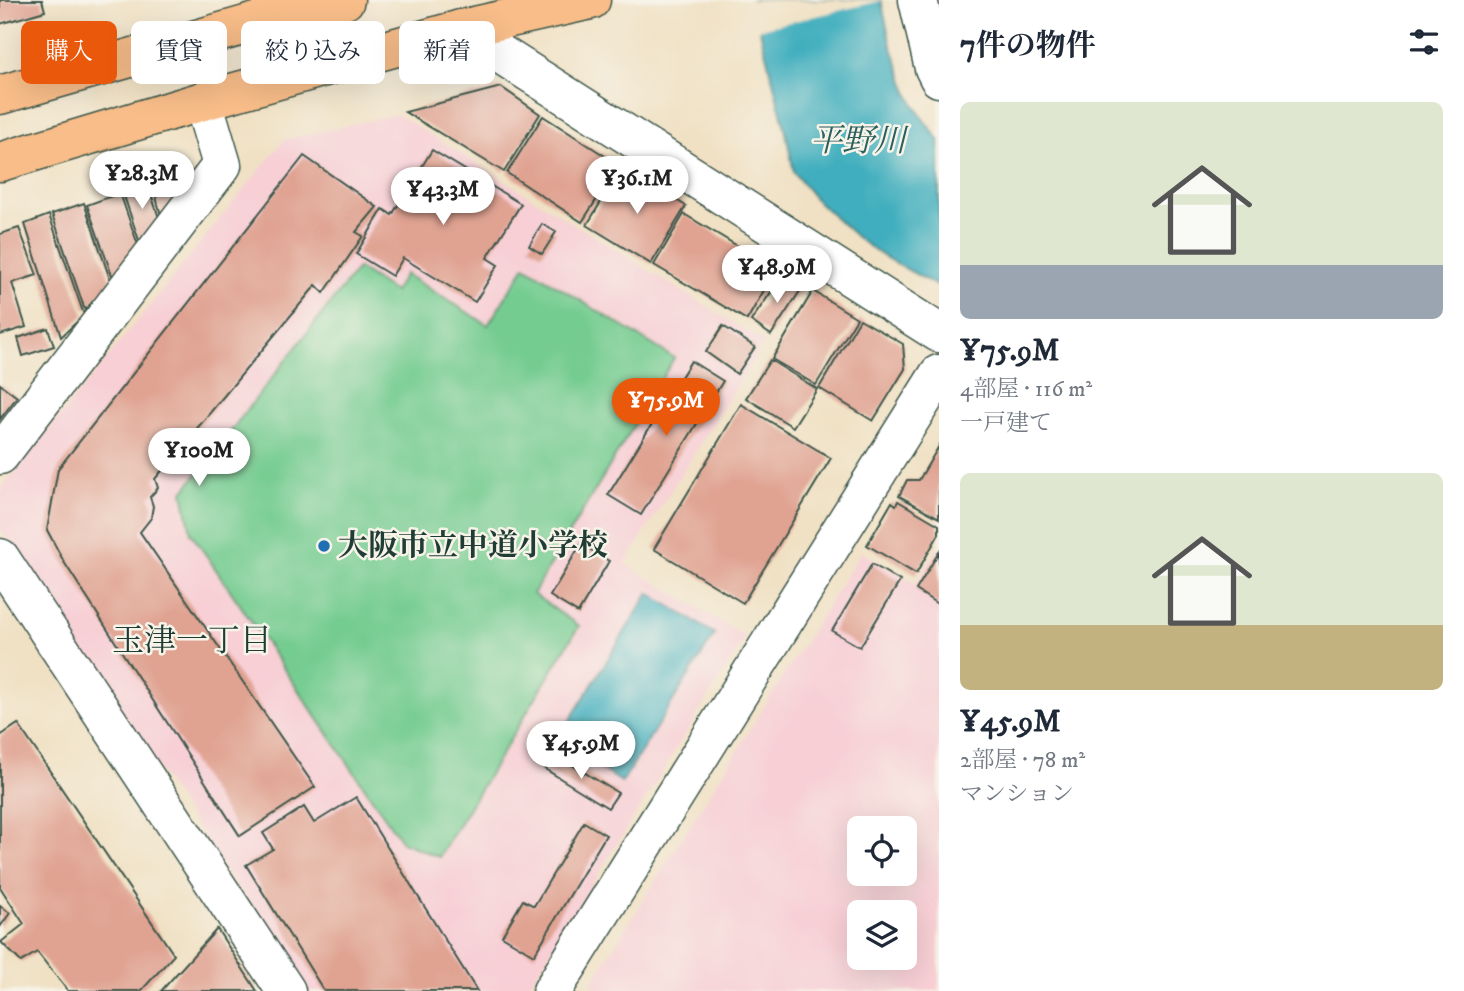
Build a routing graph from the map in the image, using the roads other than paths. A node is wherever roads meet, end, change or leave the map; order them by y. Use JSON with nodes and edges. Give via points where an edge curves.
{"nodes":[{"id":1,"x":345,"y":0,"type":"edge"},
{"id":2,"x":591,"y":0,"type":"edge"},
{"id":3,"x":918,"y":0,"type":"edge"},
{"id":4,"x":272,"y":9,"type":"edge"},
{"id":5,"x":495,"y":21,"type":"edge"},
{"id":6,"x":399,"y":46,"type":"edge"},
{"id":7,"x":495,"y":51,"type":"edge"},
{"id":8,"x":939,"y":78,"type":"edge"},
{"id":9,"x":0,"y":95,"type":"edge"},
{"id":10,"x":203,"y":101,"type":"junction"},
{"id":11,"x":0,"y":162,"type":"edge"},
{"id":12,"x":939,"y":333,"type":"edge"},
{"id":13,"x":939,"y":374,"type":"edge"},
{"id":14,"x":0,"y":455,"type":"edge"},
{"id":15,"x":0,"y":558,"type":"edge"},
{"id":16,"x":286,"y":991,"type":"edge"},
{"id":17,"x":552,"y":991,"type":"edge"}],
"edges":[{"from":1,"to":4,"type":"highway"},
{"from":2,"to":5,"type":"highway"},
{"from":3,"to":8,"type":"street"},
{"from":4,"to":9,"type":"highway"},
{"from":6,"to":10,"type":"highway"},
{"from":7,"to":12,"type":"street"},
{"from":10,"to":11,"type":"highway"},
{"from":10,"to":14,"type":"street","via":[[222,165]]},
{"from":13,"to":17,"type":"street"},
{"from":15,"to":16,"type":"street"}]}
